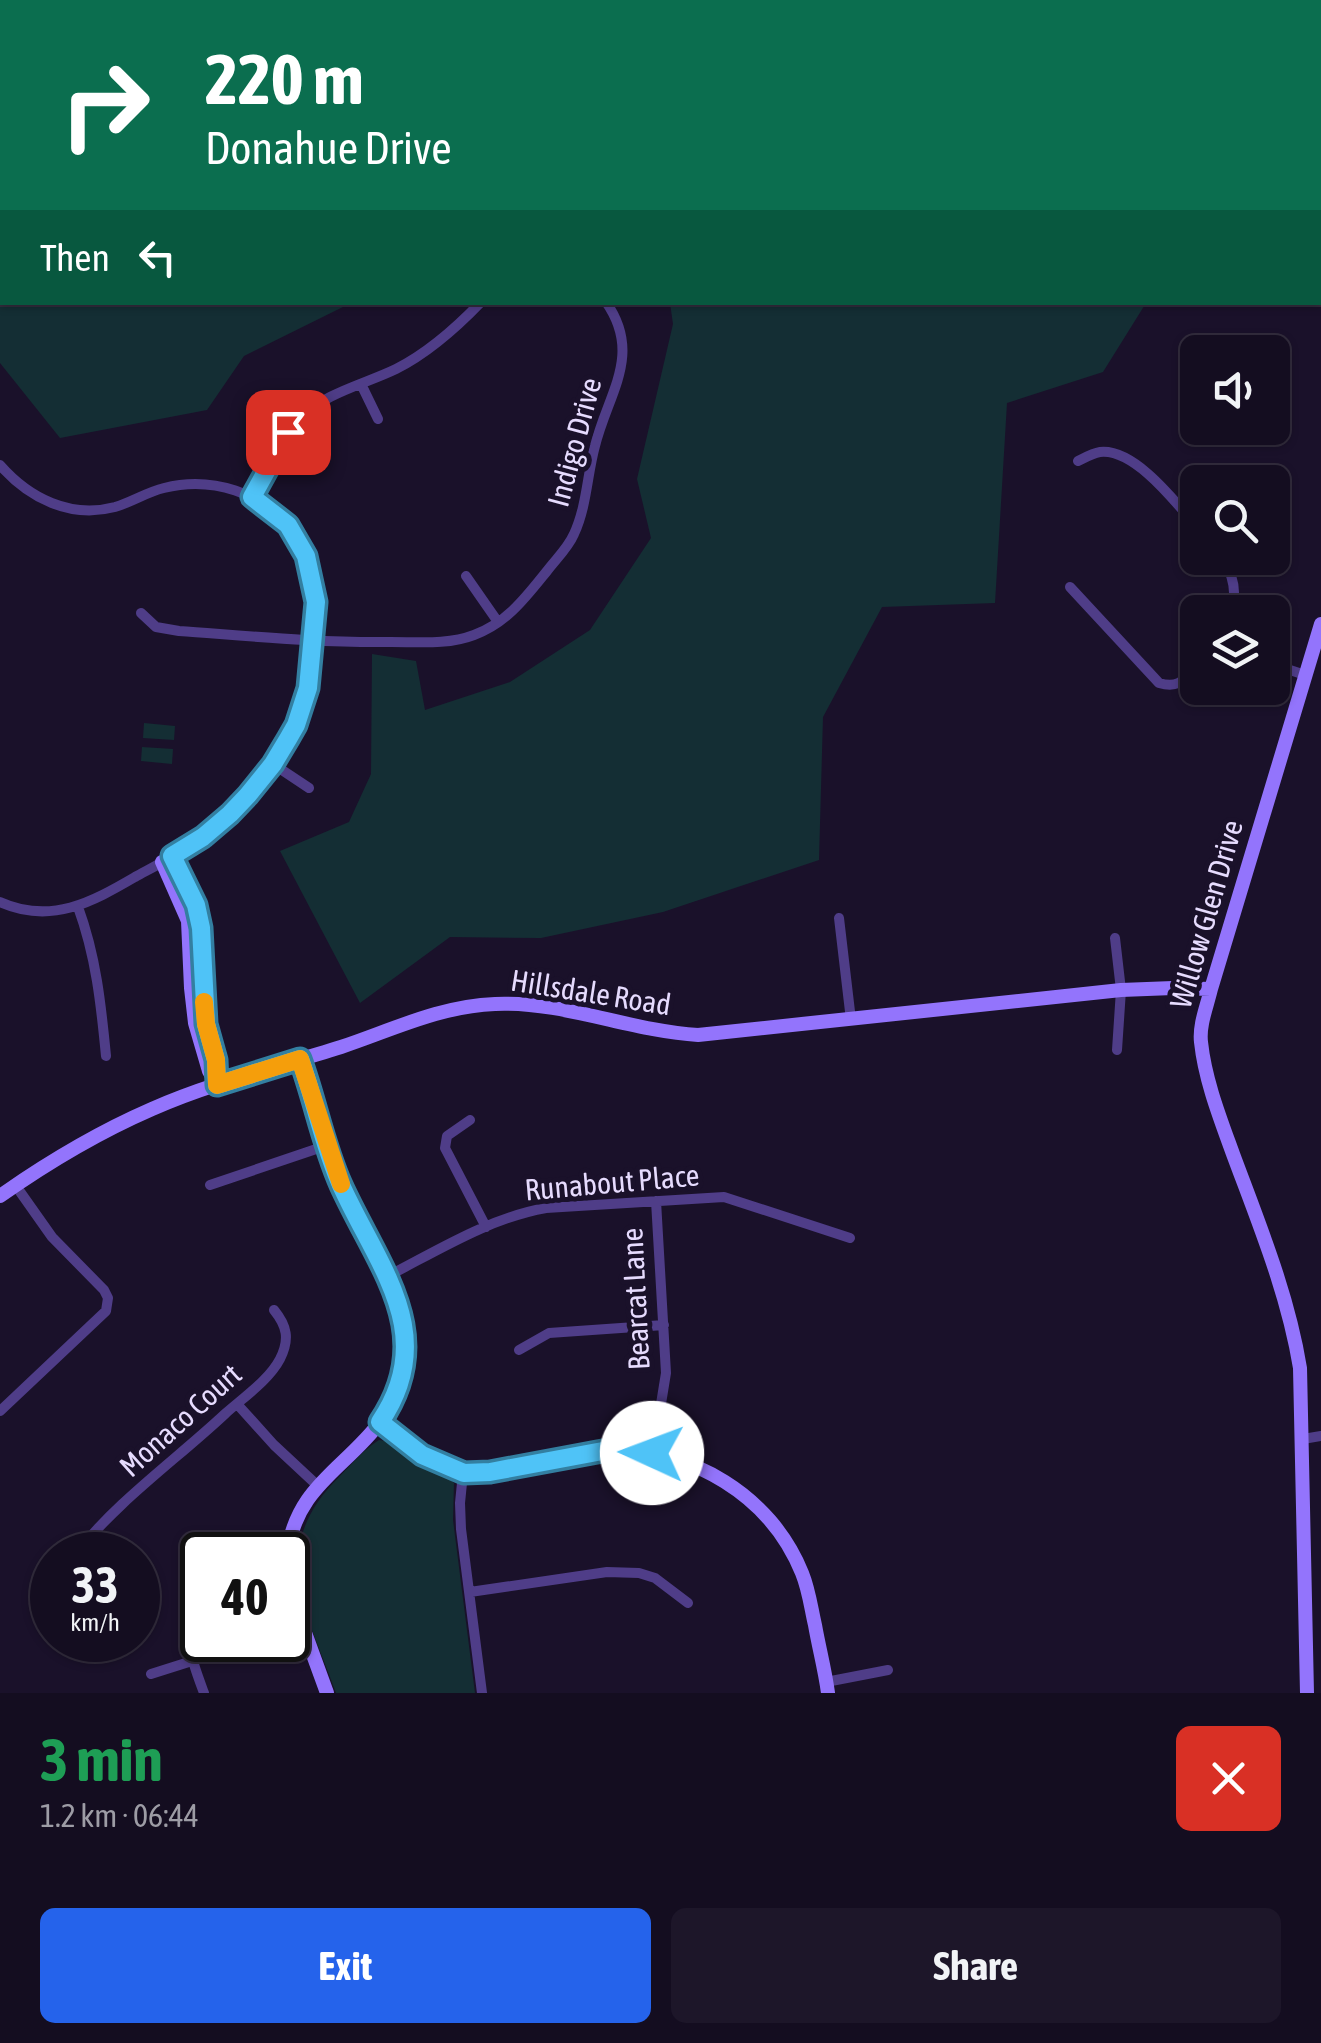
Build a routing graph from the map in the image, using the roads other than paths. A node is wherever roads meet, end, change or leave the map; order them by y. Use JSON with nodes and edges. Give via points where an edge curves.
{"nodes":[{"id":1,"x":477,"y":305,"type":"edge"},
{"id":2,"x":608,"y":305,"type":"edge"},
{"id":3,"x":361,"y":384,"type":"junction"},
{"id":4,"x":378,"y":419,"type":"dead end"},
{"id":5,"x":1078,"y":461,"type":"dead end"},
{"id":6,"x":0,"y":465,"type":"edge"},
{"id":7,"x":252,"y":497,"type":"junction"},
{"id":8,"x":1180,"y":509,"type":"edge"},
{"id":9,"x":466,"y":576,"type":"dead end"},
{"id":10,"x":1070,"y":587,"type":"dead end"},
{"id":11,"x":141,"y":613,"type":"dead end"},
{"id":12,"x":498,"y":622,"type":"junction"},
{"id":13,"x":1321,"y":624,"type":"edge"},
{"id":14,"x":311,"y":640,"type":"junction"},
{"id":15,"x":1290,"y":669,"type":"edge"},
{"id":16,"x":1305,"y":674,"type":"junction"},
{"id":17,"x":1180,"y":683,"type":"edge"},
{"id":18,"x":273,"y":764,"type":"junction"},
{"id":19,"x":309,"y":788,"type":"dead end"},
{"id":20,"x":167,"y":859,"type":"junction"},
{"id":21,"x":0,"y":902,"type":"edge"},
{"id":22,"x":78,"y":907,"type":"junction"},
{"id":23,"x":839,"y":918,"type":"dead end"},
{"id":24,"x":1115,"y":938,"type":"dead end"},
{"id":25,"x":1211,"y":989,"type":"junction"},
{"id":26,"x":1121,"y":990,"type":"junction"},
{"id":27,"x":851,"y":1020,"type":"junction"},
{"id":28,"x":1117,"y":1050,"type":"dead end"},
{"id":29,"x":106,"y":1056,"type":"dead end"},
{"id":30,"x":300,"y":1059,"type":"junction"},
{"id":31,"x":217,"y":1085,"type":"junction"},
{"id":32,"x":470,"y":1120,"type":"dead end"},
{"id":33,"x":328,"y":1146,"type":"junction"},
{"id":34,"x":210,"y":1185,"type":"dead end"},
{"id":35,"x":16,"y":1186,"type":"junction"},
{"id":36,"x":0,"y":1196,"type":"edge"},
{"id":37,"x":656,"y":1201,"type":"junction"},
{"id":38,"x":486,"y":1226,"type":"junction"},
{"id":39,"x":850,"y":1238,"type":"dead end"},
{"id":40,"x":386,"y":1278,"type":"junction"},
{"id":41,"x":274,"y":1310,"type":"dead end"},
{"id":42,"x":664,"y":1325,"type":"junction"},
{"id":43,"x":519,"y":1350,"type":"dead end"},
{"id":44,"x":237,"y":1404,"type":"junction"},
{"id":45,"x":2,"y":1407,"type":"edge"},
{"id":46,"x":380,"y":1422,"type":"junction"},
{"id":47,"x":1321,"y":1436,"type":"edge"},
{"id":48,"x":1303,"y":1439,"type":"junction"},
{"id":49,"x":652,"y":1453,"type":"junction"},
{"id":50,"x":464,"y":1473,"type":"junction"},
{"id":51,"x":318,"y":1486,"type":"junction"},
{"id":52,"x":95,"y":1532,"type":"edge"},
{"id":53,"x":292,"y":1532,"type":"edge"},
{"id":54,"x":470,"y":1592,"type":"junction"},
{"id":55,"x":688,"y":1604,"type":"dead end"},
{"id":56,"x":310,"y":1646,"type":"edge"},
{"id":57,"x":189,"y":1662,"type":"edge"},
{"id":58,"x":192,"y":1662,"type":"edge"},
{"id":59,"x":888,"y":1670,"type":"dead end"},
{"id":60,"x":151,"y":1674,"type":"dead end"},
{"id":61,"x":827,"y":1688,"type":"edge"},
{"id":62,"x":204,"y":1693,"type":"edge"},
{"id":63,"x":327,"y":1693,"type":"edge"},
{"id":64,"x":482,"y":1693,"type":"edge"},
{"id":65,"x":1306,"y":1693,"type":"edge"}],
"edges":[{"from":1,"to":3,"type":"street","via":[[432,346]]},
{"from":2,"to":12,"type":"street","name":"Indigo Drive","via":[[618,319],[623,357],[594,446],[586,501],[563,551]]},
{"from":3,"to":4,"type":"street"},
{"from":3,"to":7,"type":"street","via":[[300,418]]},
{"from":5,"to":8,"type":"street","via":[[1102,452],[1129,460]]},
{"from":6,"to":7,"type":"street","via":[[32,494],[76,509],[117,506],[189,484]]},
{"from":7,"to":14,"type":"street","via":[[281,518],[302,548],[316,602]]},
{"from":9,"to":12,"type":"street"},
{"from":10,"to":17,"type":"street","via":[[1159,683]]},
{"from":11,"to":14,"type":"street","name":"Indigo Drive","via":[[156,627],[179,631]]},
{"from":12,"to":14,"type":"street","name":"Indigo Drive","via":[[441,642]]},
{"from":13,"to":16,"type":"main road","name":"Willow Glen Drive"},
{"from":14,"to":18,"type":"street","via":[[308,688]]},
{"from":15,"to":16,"type":"street"},
{"from":16,"to":25,"type":"main road","name":"Willow Glen Drive"},
{"from":18,"to":19,"type":"street"},
{"from":18,"to":20,"type":"street","via":[[230,814]]},
{"from":20,"to":22,"type":"street"},
{"from":20,"to":31,"type":"main road","via":[[188,921],[196,1023]]},
{"from":21,"to":22,"type":"street","via":[[36,912]]},
{"from":22,"to":29,"type":"street","via":[[101,995]]},
{"from":23,"to":27,"type":"street"},
{"from":24,"to":26,"type":"street"},
{"from":25,"to":26,"type":"main road","name":"Hillsdale Road"},
{"from":25,"to":48,"type":"main road","name":"Willow Glen Drive","via":[[1201,1044],[1218,1113],[1293,1326]]},
{"from":26,"to":27,"type":"main road","name":"Hillsdale Road"},
{"from":26,"to":28,"type":"street"},
{"from":27,"to":30,"type":"main road","name":"Hillsdale Road","via":[[686,1034],[543,1006],[496,1004],[435,1013]]},
{"from":30,"to":31,"type":"main road","name":"Hillsdale Road"},
{"from":30,"to":33,"type":"main road"},
{"from":31,"to":35,"type":"main road","name":"Hillsdale Road","via":[[153,1108]]},
{"from":32,"to":38,"type":"street","via":[[447,1136],[446,1148]]},
{"from":33,"to":34,"type":"street"},
{"from":33,"to":40,"type":"main road"},
{"from":35,"to":36,"type":"main road","name":"Hillsdale Road"},
{"from":35,"to":45,"type":"street","via":[[109,1303]]},
{"from":37,"to":38,"type":"street","name":"Runabout Place","via":[[546,1208]]},
{"from":37,"to":39,"type":"street","name":"Runabout Place","via":[[724,1197]]},
{"from":37,"to":42,"type":"street","name":"Bearcat Lane"},
{"from":38,"to":40,"type":"street","name":"Runabout Place"},
{"from":40,"to":46,"type":"main road","via":[[403,1316],[406,1346],[399,1390]]},
{"from":41,"to":44,"type":"street","name":"Monaco Court","via":[[286,1324],[281,1357]]},
{"from":42,"to":43,"type":"street","via":[[549,1333]]},
{"from":42,"to":49,"type":"street","name":"Bearcat Lane","via":[[666,1373]]},
{"from":44,"to":51,"type":"street"},
{"from":44,"to":52,"type":"street","name":"Monaco Court"},
{"from":46,"to":50,"type":"main road","via":[[422,1455]]},
{"from":46,"to":51,"type":"main road"},
{"from":47,"to":48,"type":"street"},
{"from":48,"to":65,"type":"main road","name":"Willow Glen Drive"},
{"from":49,"to":50,"type":"main road","via":[[608,1450]]},
{"from":49,"to":61,"type":"main road","via":[[724,1480],[779,1532],[806,1584]]},
{"from":50,"to":54,"type":"street","via":[[461,1529]]},
{"from":51,"to":53,"type":"main road"},
{"from":54,"to":55,"type":"street","via":[[639,1573]]},
{"from":54,"to":64,"type":"street"},
{"from":56,"to":63,"type":"main road"},
{"from":57,"to":60,"type":"street"},
{"from":58,"to":62,"type":"street"},
{"from":59,"to":61,"type":"street"}]}
